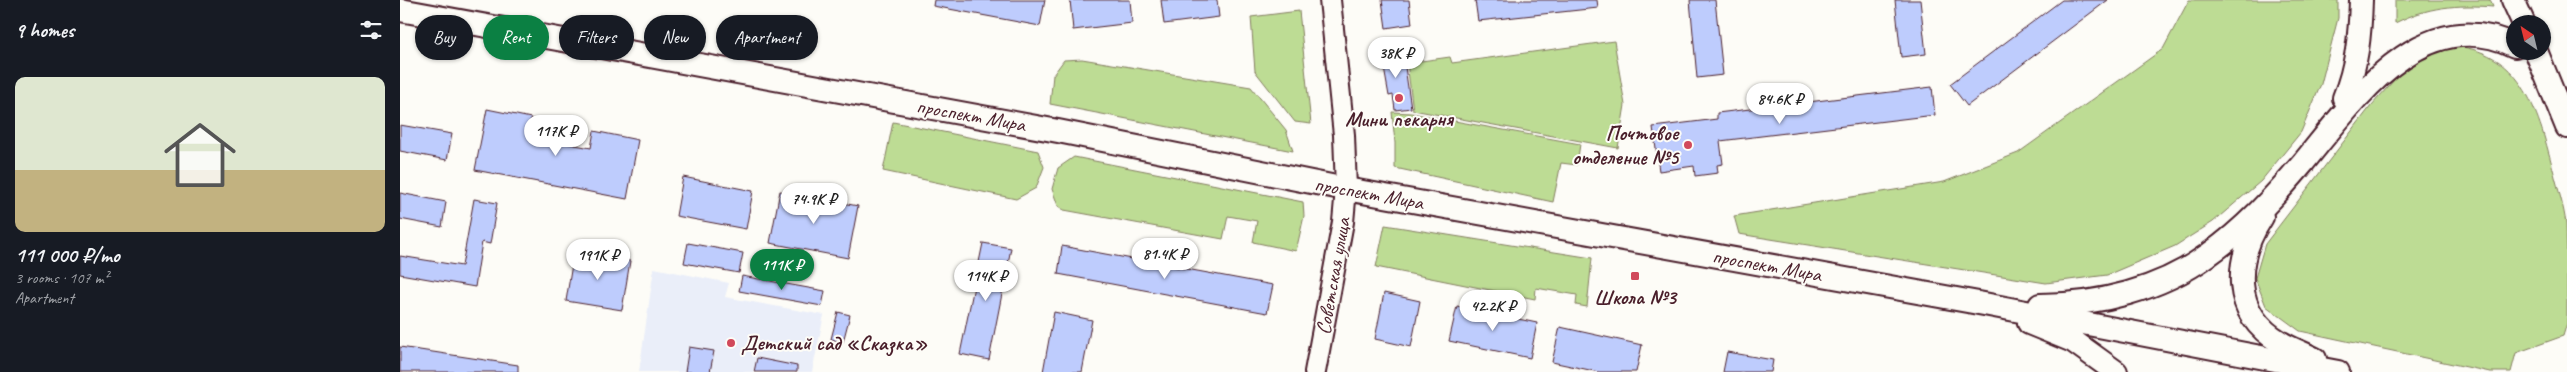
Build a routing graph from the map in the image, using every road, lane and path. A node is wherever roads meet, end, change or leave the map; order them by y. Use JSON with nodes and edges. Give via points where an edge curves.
{"nodes":[{"id":1,"x":1330,"y":0,"type":"edge"},
{"id":2,"x":2361,"y":0,"type":"edge"},
{"id":3,"x":2513,"y":0,"type":"edge"},
{"id":4,"x":400,"y":10,"type":"edge"},
{"id":5,"x":2520,"y":15,"type":"edge"},
{"id":6,"x":2506,"y":41,"type":"edge"},
{"id":7,"x":2529,"y":60,"type":"edge"},
{"id":8,"x":2540,"y":60,"type":"edge"},
{"id":9,"x":2554,"y":90,"type":"junction"},
{"id":10,"x":2338,"y":113,"type":"junction"},
{"id":11,"x":2567,"y":127,"type":"edge"},
{"id":12,"x":1346,"y":189,"type":"junction"},
{"id":13,"x":2280,"y":190,"type":"junction"},
{"id":14,"x":1984,"y":304,"type":"junction"},
{"id":15,"x":1315,"y":372,"type":"edge"},
{"id":16,"x":2116,"y":372,"type":"edge"},
{"id":17,"x":2338,"y":372,"type":"edge"},
{"id":18,"x":2343,"y":372,"type":"edge"}],
"edges":[{"from":1,"to":12,"type":"main road","name":"Советская улица","via":[[1344,135]]},
{"from":2,"to":10,"type":"main road","via":[[2360,41],[2355,67]]},
{"from":3,"to":5,"type":"main road"},
{"from":4,"to":12,"type":"main road","name":"проспект Мира","via":[[1058,131]]},
{"from":6,"to":10,"type":"main road","via":[[2470,25],[2430,31],[2390,55]]},
{"from":7,"to":9,"type":"main road"},
{"from":8,"to":9,"type":"main road"},
{"from":9,"to":11,"type":"main road"},
{"from":10,"to":13,"type":"main road"},
{"from":12,"to":14,"type":"main road","name":"проспект Мира"},
{"from":12,"to":15,"type":"main road","name":"Советская улица","via":[[1343,222]]},
{"from":13,"to":14,"type":"main road","via":[[2207,256],[2142,289],[2076,304]]},
{"from":13,"to":18,"type":"main road","via":[[2255,228],[2244,252],[2240,270],[2248,308],[2261,327],[2279,342]]},
{"from":14,"to":16,"type":"main road","via":[[2073,341]]},
{"from":14,"to":17,"type":"main road","name":"проспект Мира"}]}
